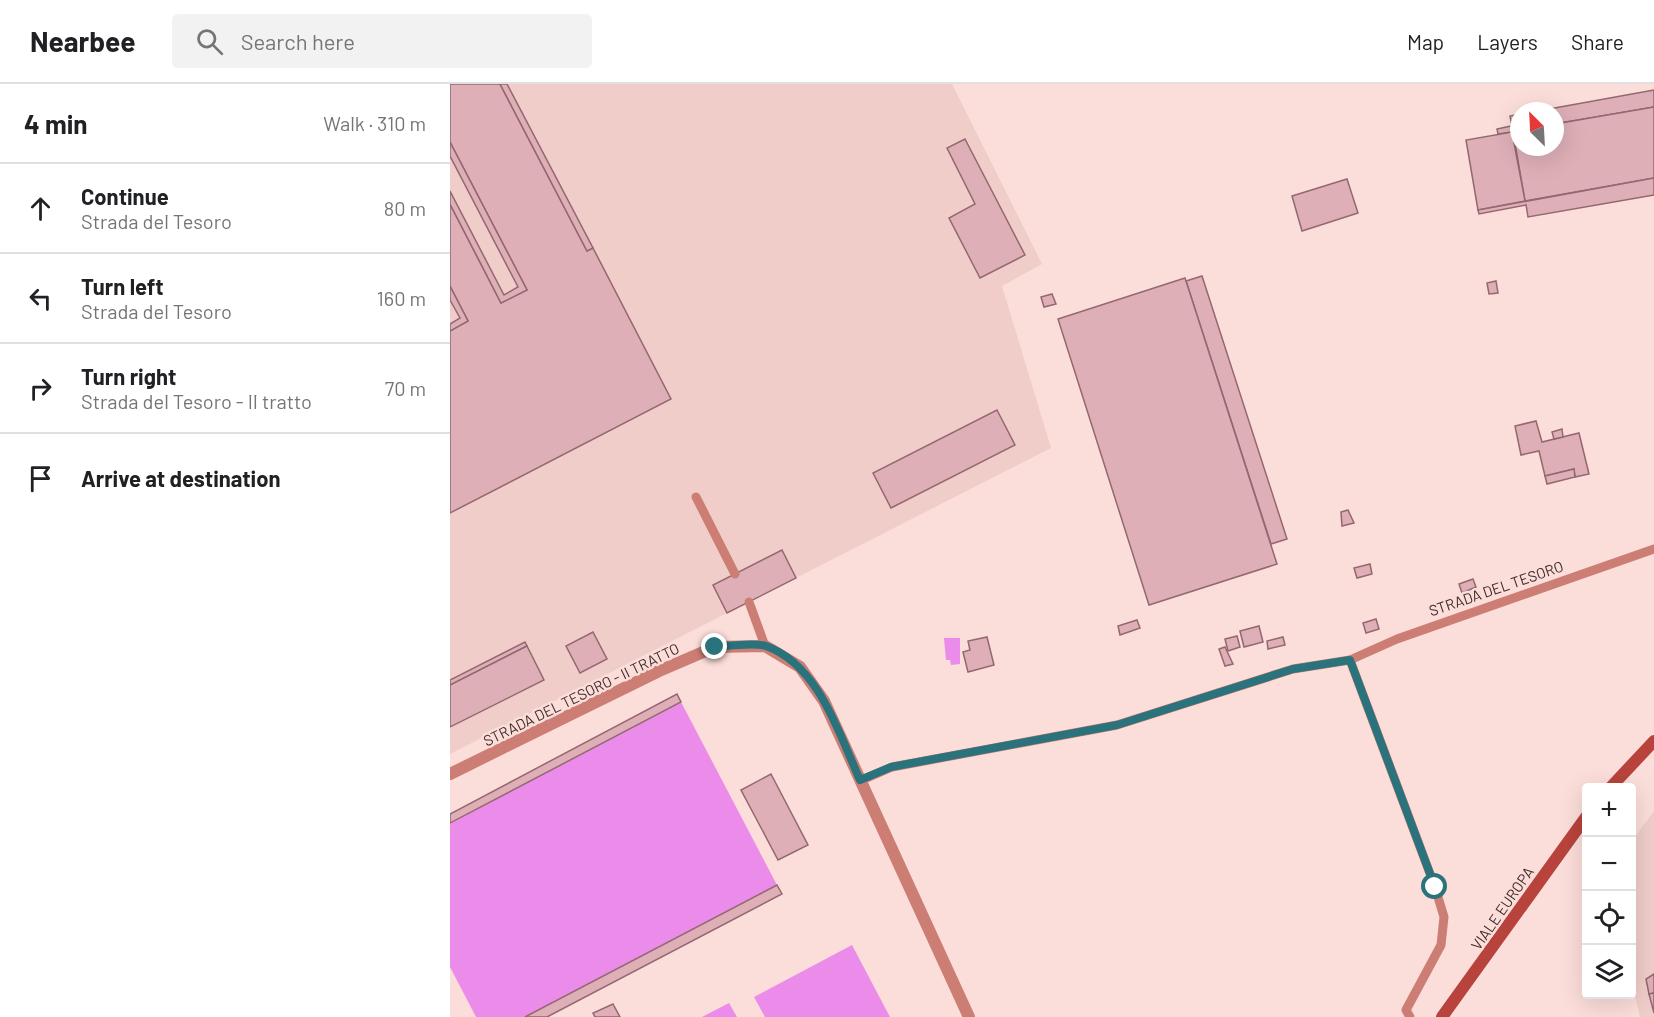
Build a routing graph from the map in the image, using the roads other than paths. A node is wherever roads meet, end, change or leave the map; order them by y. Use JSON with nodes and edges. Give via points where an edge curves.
{"nodes":[{"id":1,"x":696,"y":497,"type":"dead end"},
{"id":2,"x":1654,"y":549,"type":"edge"},
{"id":3,"x":735,"y":574,"type":"dead end"},
{"id":4,"x":749,"y":602,"type":"dead end"},
{"id":5,"x":765,"y":646,"type":"junction"},
{"id":6,"x":1350,"y":660,"type":"junction"},
{"id":7,"x":1654,"y":741,"type":"edge"},
{"id":8,"x":450,"y":774,"type":"edge"},
{"id":9,"x":860,"y":780,"type":"junction"},
{"id":10,"x":1615,"y":783,"type":"edge"},
{"id":11,"x":1582,"y":824,"type":"edge"},
{"id":12,"x":969,"y":1017,"type":"edge"},
{"id":13,"x":1410,"y":1017,"type":"edge"},
{"id":14,"x":1442,"y":1017,"type":"edge"}],
"edges":[{"from":1,"to":3,"type":"lane"},
{"from":2,"to":6,"type":"lane","name":"STRADA DEL TESORO","via":[[1397,639]]},
{"from":4,"to":5,"type":"lane"},
{"from":5,"to":8,"type":"street","name":"STRADA DEL TESORO - II TRATTO","via":[[715,647]]},
{"from":5,"to":9,"type":"street","via":[[800,667],[824,701]]},
{"from":6,"to":9,"type":"lane","name":"STRADA DEL TESORO","via":[[1293,669],[1117,725],[891,767]]},
{"from":6,"to":13,"type":"lane","via":[[1444,917],[1441,945],[1406,1010]]},
{"from":7,"to":10,"type":"main road"},
{"from":9,"to":12,"type":"street"},
{"from":11,"to":14,"type":"main road","name":"VIALE EUROPA"}]}
